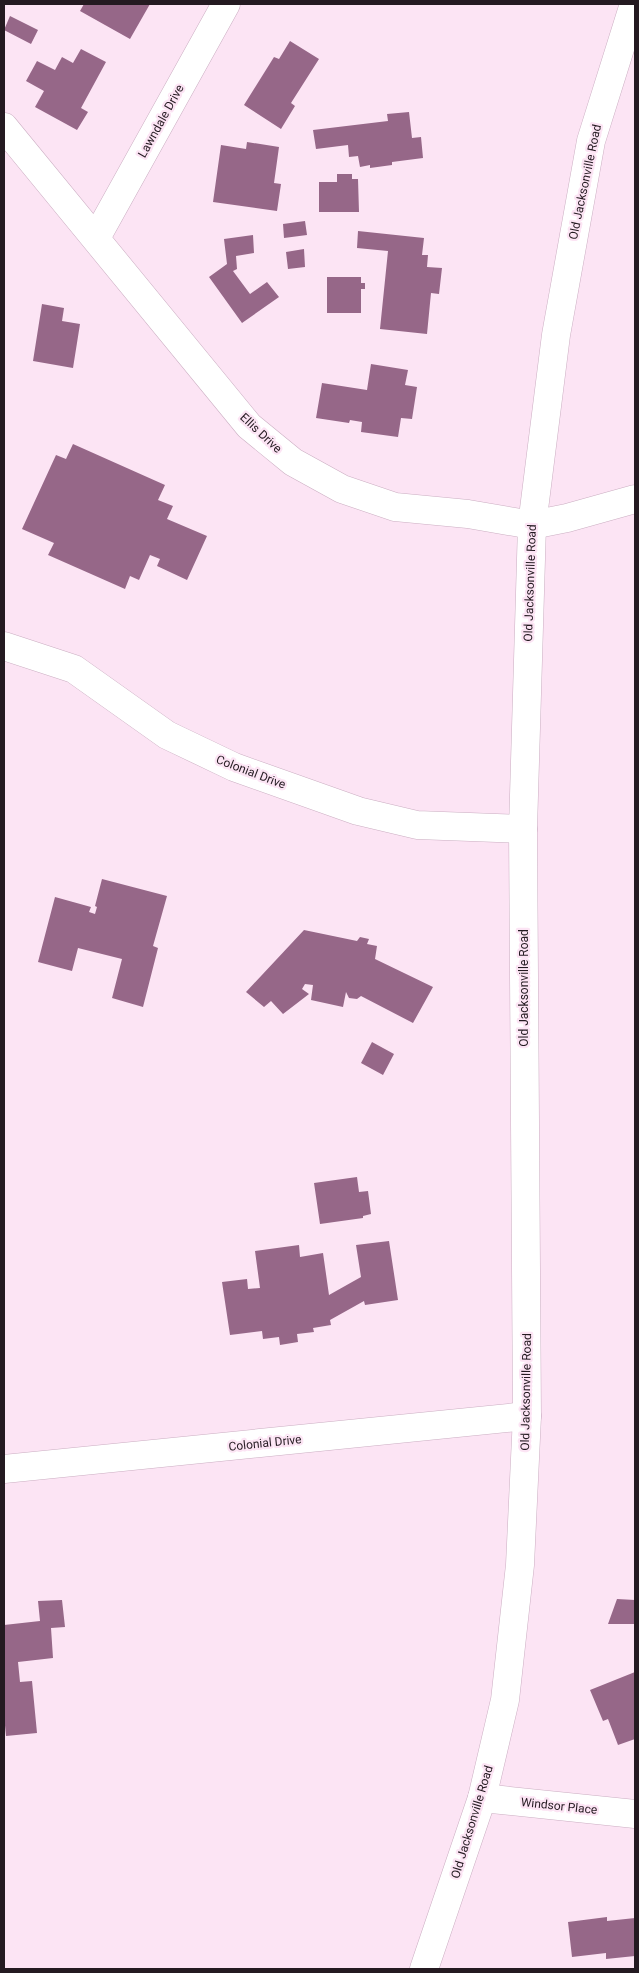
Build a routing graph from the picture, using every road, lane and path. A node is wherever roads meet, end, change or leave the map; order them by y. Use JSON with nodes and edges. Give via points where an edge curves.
{"nodes":[{"id":1,"x":226,"y":4,"type":"edge"},
{"id":2,"x":634,"y":4,"type":"edge"},
{"id":3,"x":4,"y":127,"type":"edge"},
{"id":4,"x":96,"y":238,"type":"junction"},
{"id":5,"x":635,"y":499,"type":"edge"},
{"id":6,"x":532,"y":525,"type":"junction"},
{"id":7,"x":4,"y":646,"type":"edge"},
{"id":8,"x":523,"y":829,"type":"junction"},
{"id":9,"x":527,"y":1416,"type":"junction"},
{"id":10,"x":4,"y":1469,"type":"edge"},
{"id":11,"x":482,"y":1798,"type":"junction"},
{"id":12,"x":635,"y":1814,"type":"edge"},
{"id":13,"x":424,"y":1969,"type":"edge"}],
"edges":[{"from":1,"to":4,"type":"street","name":"Lawndale Drive"},
{"from":2,"to":6,"type":"street","name":"Old Jacksonville Road","via":[[591,141],[556,335]]},
{"from":3,"to":4,"type":"street","name":"Ellis Drive"},
{"from":4,"to":6,"type":"street","name":"Ellis Drive","via":[[250,426],[293,462],[342,490],[395,508],[468,514]]},
{"from":5,"to":6,"type":"street","name":"Ellis Drive"},
{"from":6,"to":8,"type":"street","name":"Old Jacksonville Road"},
{"from":7,"to":8,"type":"street","name":"Colonial Drive","via":[[74,669],[167,735],[234,767],[358,811],[417,825]]},
{"from":8,"to":9,"type":"street","name":"Old Jacksonville Road"},
{"from":9,"to":10,"type":"street","name":"Colonial Drive"},
{"from":9,"to":11,"type":"street","name":"Old Jacksonville Road","via":[[520,1565],[506,1690]]},
{"from":11,"to":12,"type":"street","name":"Windsor Place"},
{"from":11,"to":13,"type":"street","name":"Old Jacksonville Road"}]}
